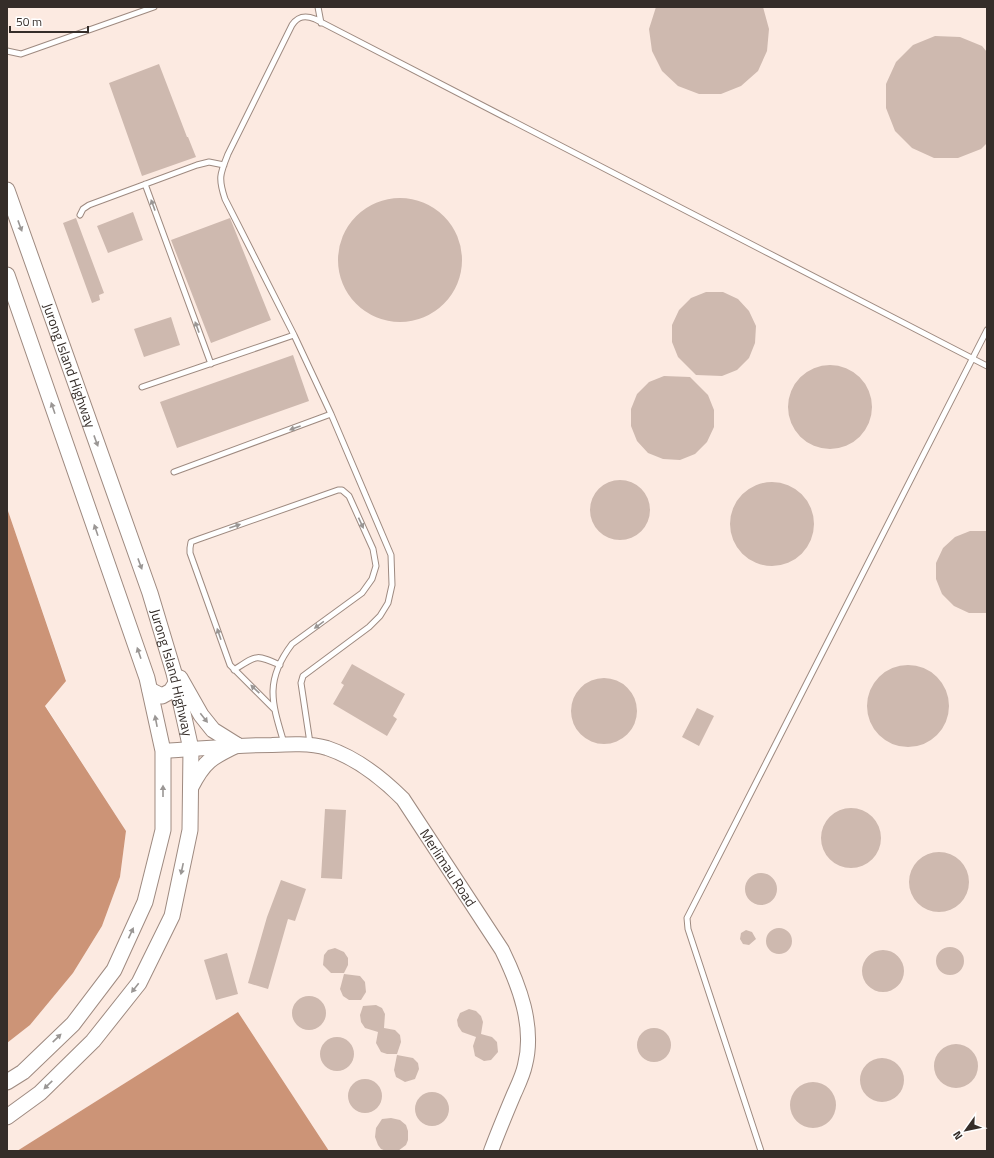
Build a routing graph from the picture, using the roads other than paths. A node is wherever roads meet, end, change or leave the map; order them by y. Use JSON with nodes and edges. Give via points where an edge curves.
{"nodes":[{"id":1,"x":154,"y":7,"type":"edge"},
{"id":2,"x":318,"y":7,"type":"edge"},
{"id":3,"x":321,"y":23,"type":"junction"},
{"id":4,"x":7,"y":51,"type":"edge"},
{"id":5,"x":224,"y":165,"type":"junction"},
{"id":6,"x":145,"y":184,"type":"junction"},
{"id":7,"x":7,"y":190,"type":"edge"},
{"id":8,"x":80,"y":215,"type":"dead end"},
{"id":9,"x":7,"y":275,"type":"edge"},
{"id":10,"x":987,"y":330,"type":"edge"},
{"id":11,"x":294,"y":335,"type":"junction"},
{"id":12,"x":972,"y":359,"type":"junction"},
{"id":13,"x":211,"y":364,"type":"junction"},
{"id":14,"x":987,"y":366,"type":"edge"},
{"id":15,"x":142,"y":387,"type":"dead end"},
{"id":16,"x":331,"y":414,"type":"junction"},
{"id":17,"x":174,"y":472,"type":"dead end"},
{"id":18,"x":170,"y":660,"type":"junction"},
{"id":19,"x":280,"y":665,"type":"junction"},
{"id":20,"x":234,"y":670,"type":"junction"},
{"id":21,"x":176,"y":683,"type":"junction"},
{"id":22,"x":150,"y":690,"type":"junction"},
{"id":23,"x":274,"y":709,"type":"junction"},
{"id":24,"x":284,"y":744,"type":"junction"},
{"id":25,"x":238,"y":745,"type":"junction"},
{"id":26,"x":311,"y":746,"type":"junction"},
{"id":27,"x":191,"y":749,"type":"junction"},
{"id":28,"x":162,"y":751,"type":"junction"},
{"id":29,"x":190,"y":788,"type":"junction"},
{"id":30,"x":7,"y":1082,"type":"edge"},
{"id":31,"x":7,"y":1117,"type":"edge"},
{"id":32,"x":491,"y":1151,"type":"edge"},
{"id":33,"x":761,"y":1151,"type":"edge"}],
"edges":[{"from":1,"to":4,"type":"lane","via":[[21,54]]},
{"from":2,"to":3,"type":"lane"},
{"from":3,"to":5,"type":"lane","via":[[304,16],[295,20]]},
{"from":3,"to":12,"type":"lane"},
{"from":5,"to":6,"type":"lane","via":[[209,162]]},
{"from":5,"to":11,"type":"lane","via":[[220,180],[225,199]]},
{"from":6,"to":8,"type":"lane","via":[[89,205]]},
{"from":13,"to":6,"type":"lane","one_way":true},
{"from":7,"to":18,"type":"main road","name":"Jurong Island Highway","one_way":true,"via":[[150,593]]},
{"from":22,"to":9,"type":"main road","name":"Jurong Island Highway","one_way":true},
{"from":10,"to":12,"type":"lane"},
{"from":11,"to":13,"type":"lane"},
{"from":11,"to":16,"type":"lane"},
{"from":12,"to":14,"type":"lane"},
{"from":12,"to":33,"type":"lane","via":[[687,918],[688,929]]},
{"from":13,"to":15,"type":"lane"},
{"from":16,"to":17,"type":"lane","one_way":true},
{"from":16,"to":26,"type":"lane","via":[[390,555],[392,585],[388,603],[380,616],[303,676],[301,683]]},
{"from":18,"to":21,"type":"main road","name":"Jurong Island Highway"},
{"from":18,"to":25,"type":"main road","one_way":true,"via":[[201,715],[213,730]]},
{"from":19,"to":20,"type":"lane","via":[[260,656]]},
{"from":20,"to":19,"type":"lane","one_way":true,"via":[[227,658],[190,553],[191,542],[342,490],[349,496],[373,549],[376,566],[372,579],[362,593],[292,644]]},
{"from":19,"to":23,"type":"lane","via":[[272,691]]},
{"from":23,"to":20,"type":"lane","one_way":true},
{"from":21,"to":22,"type":"main road","via":[[168,694],[162,696]]},
{"from":21,"to":27,"type":"main road","name":"Jurong Island Highway"},
{"from":28,"to":22,"type":"main road","name":"Jurong Island Highway","one_way":true},
{"from":23,"to":24,"type":"lane"},
{"from":24,"to":25,"type":"street","name":"Merlimau Road"},
{"from":24,"to":26,"type":"street","name":"Merlimau Road"},
{"from":25,"to":27,"type":"street","name":"Merlimau Road"},
{"from":25,"to":29,"type":"main road","via":[[215,756],[204,766]]},
{"from":26,"to":32,"type":"street","name":"Merlimau Road","via":[[340,753],[366,767],[403,799],[502,950],[512,972],[526,1019],[528,1051],[525,1067]]},
{"from":27,"to":28,"type":"street","name":"Merlimau Road"},
{"from":27,"to":29,"type":"main road","name":"Jurong Island Highway"},
{"from":30,"to":28,"type":"main road","name":"Jurong Island Highway","one_way":true,"via":[[23,1072],[73,1024],[114,970],[145,902],[163,830]]},
{"from":29,"to":31,"type":"main road","name":"Jurong Island Highway","one_way":true,"via":[[190,830],[172,916],[139,983],[93,1040],[40,1093]]}]}
